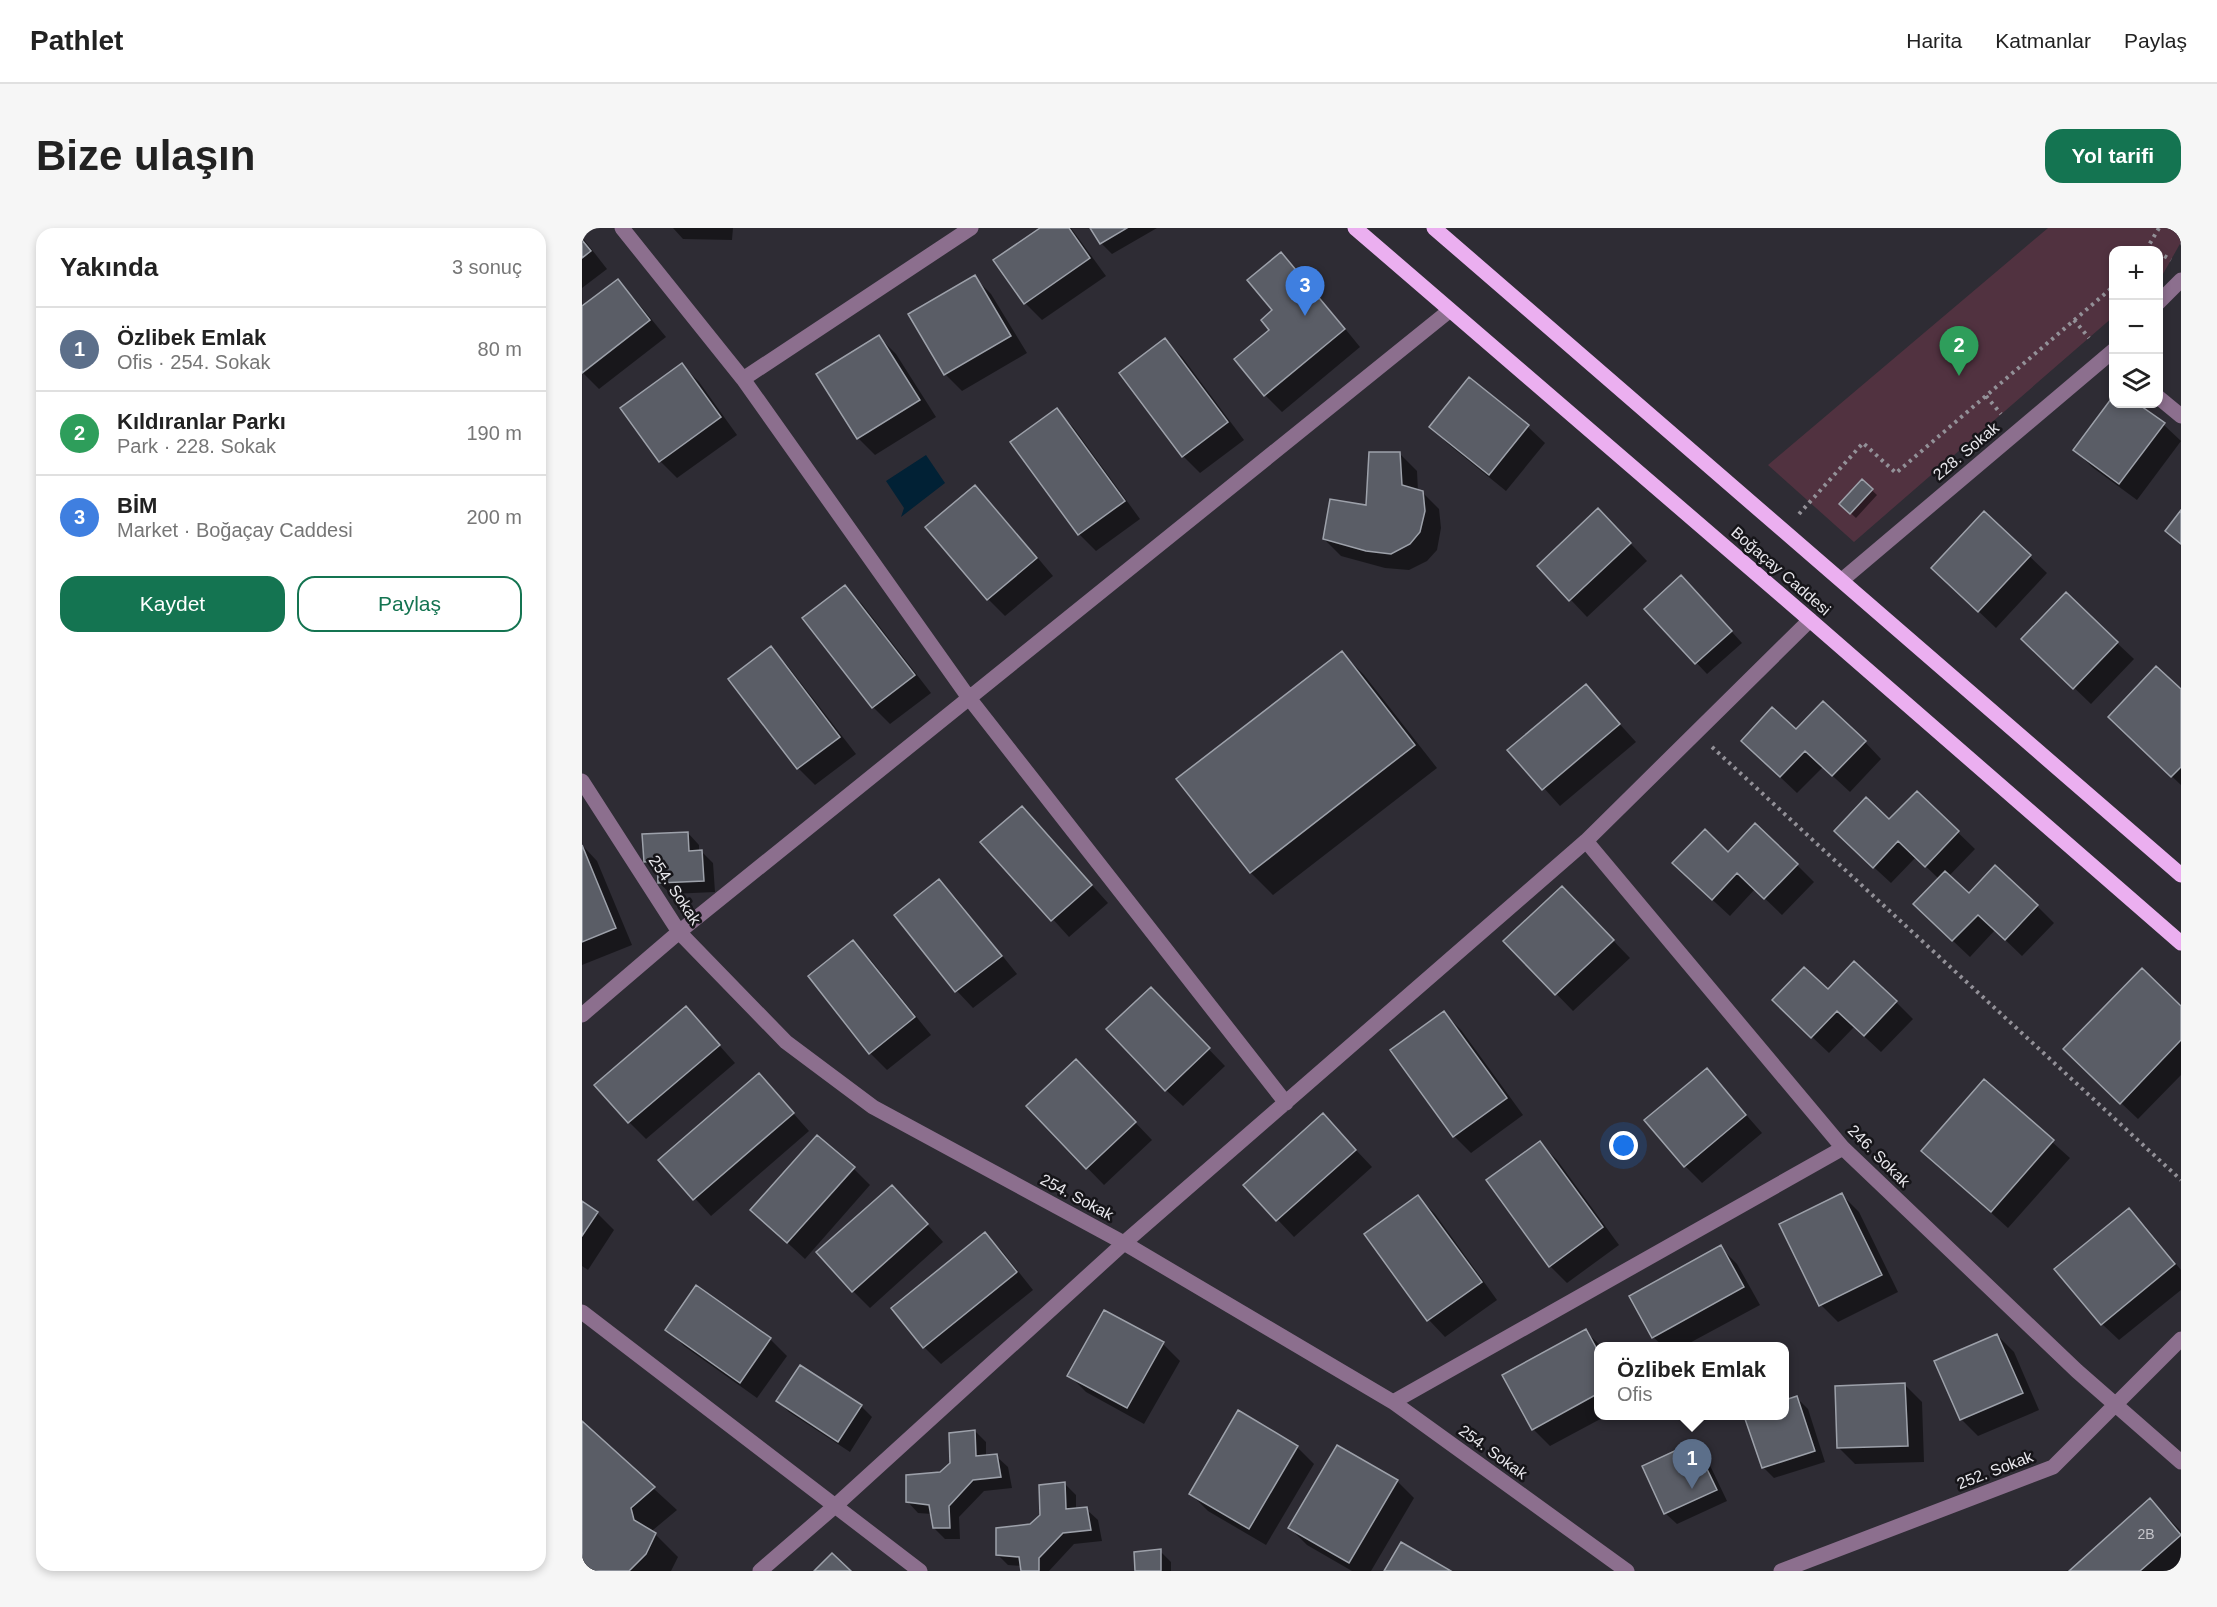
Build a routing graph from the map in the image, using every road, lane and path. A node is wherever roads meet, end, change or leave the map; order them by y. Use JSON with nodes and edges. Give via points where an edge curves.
{"nodes":[{"id":1,"x":622,"y":228,"type":"edge"},
{"id":2,"x":971,"y":228,"type":"edge"},
{"id":3,"x":1355,"y":228,"type":"edge"},
{"id":4,"x":1434,"y":228,"type":"edge"},
{"id":5,"x":2159,"y":228,"type":"edge"},
{"id":6,"x":2149,"y":245,"type":"edge"},
{"id":7,"x":2163,"y":254,"type":"edge"},
{"id":8,"x":2171,"y":260,"type":"dead end"},
{"id":9,"x":2181,"y":280,"type":"edge"},
{"id":10,"x":2109,"y":290,"type":"edge"},
{"id":11,"x":2161,"y":300,"type":"edge"},
{"id":12,"x":1449,"y":311,"type":"junction"},
{"id":13,"x":2074,"y":320,"type":"junction"},
{"id":14,"x":2089,"y":338,"type":"dead end"},
{"id":15,"x":2109,"y":358,"type":"edge"},
{"id":16,"x":744,"y":379,"type":"junction"},
{"id":17,"x":1986,"y":396,"type":"junction"},
{"id":18,"x":2163,"y":401,"type":"edge"},
{"id":19,"x":2001,"y":414,"type":"dead end"},
{"id":20,"x":2181,"y":416,"type":"edge"},
{"id":21,"x":1797,"y":517,"type":"dead end"},
{"id":22,"x":1842,"y":580,"type":"junction"},
{"id":23,"x":1810,"y":620,"type":"junction"},
{"id":24,"x":969,"y":698,"type":"junction"},
{"id":25,"x":1696,"y":732,"type":"junction"},
{"id":26,"x":582,"y":781,"type":"edge"},
{"id":27,"x":1586,"y":841,"type":"junction"},
{"id":28,"x":2181,"y":874,"type":"edge"},
{"id":29,"x":679,"y":932,"type":"junction"},
{"id":30,"x":2181,"y":943,"type":"edge"},
{"id":31,"x":582,"y":1015,"type":"edge"},
{"id":32,"x":1286,"y":1102,"type":"junction"},
{"id":33,"x":1843,"y":1148,"type":"junction"},
{"id":34,"x":2181,"y":1180,"type":"edge"},
{"id":35,"x":1124,"y":1243,"type":"junction"},
{"id":36,"x":582,"y":1312,"type":"edge"},
{"id":37,"x":2181,"y":1339,"type":"edge"},
{"id":38,"x":1393,"y":1402,"type":"junction"},
{"id":39,"x":2117,"y":1404,"type":"junction"},
{"id":40,"x":2181,"y":1462,"type":"edge"},
{"id":41,"x":835,"y":1506,"type":"junction"},
{"id":42,"x":760,"y":1571,"type":"edge"},
{"id":43,"x":920,"y":1571,"type":"edge"},
{"id":44,"x":1627,"y":1571,"type":"edge"},
{"id":45,"x":1780,"y":1571,"type":"edge"}],
"edges":[{"from":1,"to":16,"type":"street"},
{"from":2,"to":16,"type":"street"},
{"from":3,"to":12,"type":"main road","name":"Boğaçay Caddesi"},
{"from":4,"to":22,"type":"main road","name":"Boğaçay Caddesi"},
{"from":5,"to":6,"type":"path"},
{"from":7,"to":8,"type":"path"},
{"from":9,"to":11,"type":"street"},
{"from":10,"to":13,"type":"path"},
{"from":12,"to":23,"type":"main road","name":"Boğaçay Caddesi"},
{"from":12,"to":24,"type":"street"},
{"from":13,"to":14,"type":"path"},
{"from":13,"to":17,"type":"path"},
{"from":15,"to":22,"type":"street","name":"228. Sokak"},
{"from":16,"to":24,"type":"street"},
{"from":17,"to":19,"type":"path"},
{"from":17,"to":21,"type":"path","via":[[1896,473],[1863,443]]},
{"from":18,"to":20,"type":"street"},
{"from":22,"to":28,"type":"main road","name":"Boğaçay Caddesi"},
{"from":23,"to":25,"type":"street"},
{"from":23,"to":30,"type":"main road","name":"Boğaçay Caddesi"},
{"from":24,"to":29,"type":"street"},
{"from":24,"to":32,"type":"street"},
{"from":25,"to":27,"type":"street"},
{"from":25,"to":34,"type":"path"},
{"from":26,"to":29,"type":"street","name":"254. Sokak"},
{"from":27,"to":32,"type":"street"},
{"from":27,"to":33,"type":"street","name":"246. Sokak"},
{"from":29,"to":31,"type":"street"},
{"from":29,"to":35,"type":"street","name":"254. Sokak","via":[[786,1042],[873,1107]]},
{"from":32,"to":35,"type":"street"},
{"from":33,"to":38,"type":"street"},
{"from":33,"to":39,"type":"street","name":"246. Sokak"},
{"from":35,"to":38,"type":"street","name":"254. Sokak"},
{"from":35,"to":41,"type":"street"},
{"from":36,"to":41,"type":"street"},
{"from":37,"to":39,"type":"street","name":"252. Sokak"},
{"from":38,"to":44,"type":"street","name":"254. Sokak"},
{"from":39,"to":40,"type":"street","name":"246. Sokak"},
{"from":39,"to":45,"type":"street","name":"252. Sokak","via":[[2053,1467]]},
{"from":41,"to":42,"type":"street"},
{"from":41,"to":43,"type":"street"}]}
